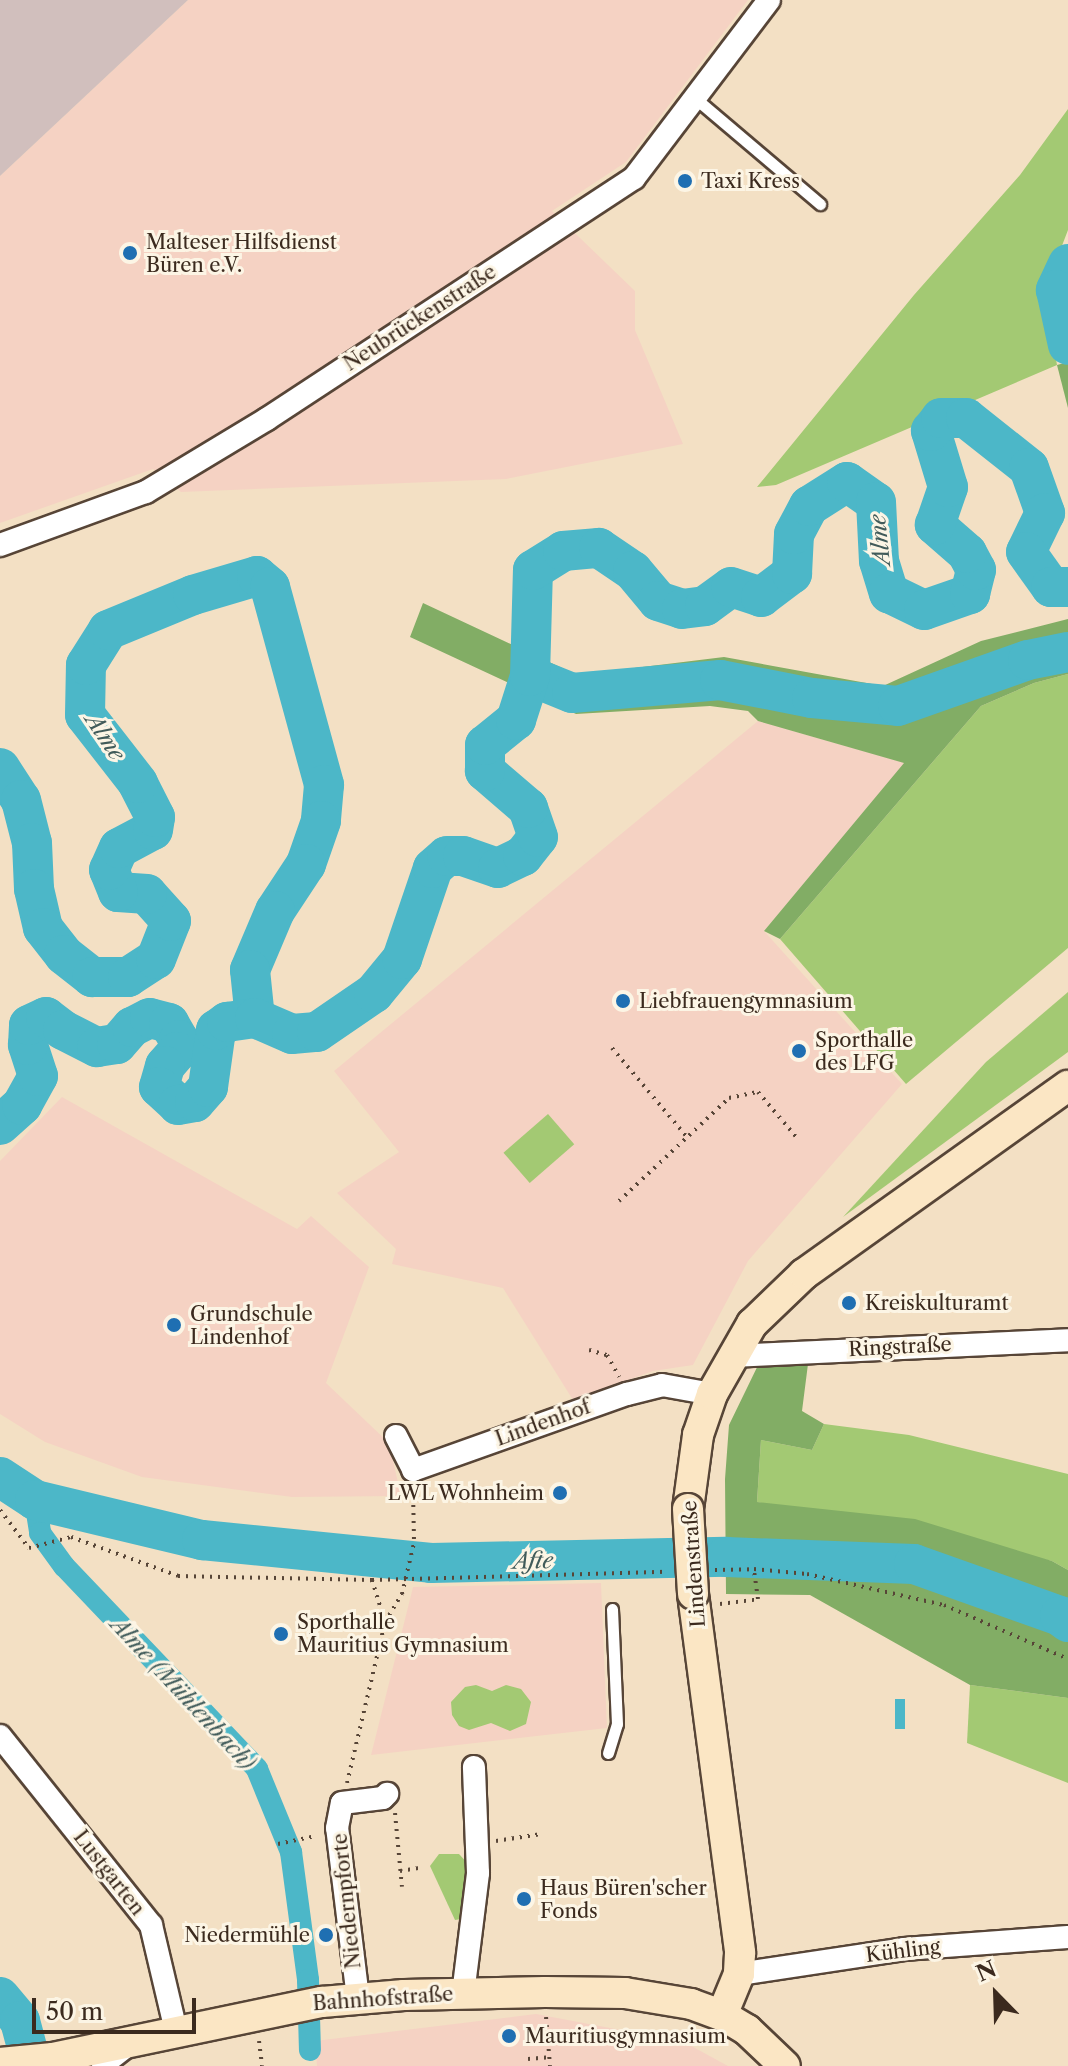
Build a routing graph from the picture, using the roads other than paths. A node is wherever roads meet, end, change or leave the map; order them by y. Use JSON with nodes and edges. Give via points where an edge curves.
{"nodes":[{"id":1,"x":769,"y":0,"type":"edge"},
{"id":2,"x":695,"y":98,"type":"junction"},
{"id":3,"x":820,"y":204,"type":"dead end"},
{"id":4,"x":0,"y":545,"type":"edge"},
{"id":5,"x":1068,"y":1086,"type":"edge"},
{"id":6,"x":1068,"y":1340,"type":"edge"},
{"id":7,"x":732,"y":1356,"type":"junction"},
{"id":8,"x":712,"y":1394,"type":"junction"},
{"id":9,"x":396,"y":1436,"type":"dead end"},
{"id":10,"x":612,"y":1609,"type":"dead end"},
{"id":11,"x":0,"y":1736,"type":"edge"},
{"id":12,"x":608,"y":1753,"type":"dead end"},
{"id":13,"x":474,"y":1767,"type":"dead end"},
{"id":14,"x":387,"y":1794,"type":"road end"},
{"id":15,"x":1068,"y":1937,"type":"edge"},
{"id":16,"x":739,"y":1974,"type":"junction"},
{"id":17,"x":463,"y":1994,"type":"junction"},
{"id":18,"x":358,"y":1998,"type":"junction"},
{"id":19,"x":722,"y":2015,"type":"junction"},
{"id":20,"x":176,"y":2031,"type":"junction"},
{"id":21,"x":134,"y":2040,"type":"junction"},
{"id":22,"x":1,"y":2063,"type":"edge"},
{"id":23,"x":97,"y":2066,"type":"edge"},
{"id":24,"x":785,"y":2066,"type":"edge"}],
"edges":[{"from":1,"to":2,"type":"street","name":"Neubrückenstraße"},
{"from":2,"to":3,"type":"lane"},
{"from":2,"to":4,"type":"street","name":"Neubrückenstraße","via":[[634,178],[267,419],[146,492]]},
{"from":5,"to":7,"type":"main road","name":"Lindenstraße","via":[[804,1274],[752,1324]]},
{"from":6,"to":7,"type":"street","name":"Ringstraße"},
{"from":7,"to":8,"type":"main road","name":"Lindenstraße"},
{"from":8,"to":9,"type":"street","name":"Lindenhof","via":[[662,1385],[413,1470]]},
{"from":8,"to":16,"type":"main road","name":"Lindenstraße","bridge":true,"via":[[698,1435],[688,1509],[738,1928]]},
{"from":10,"to":12,"type":"lane","via":[[617,1724]]},
{"from":11,"to":20,"type":"street","name":"Lustgarten","via":[[151,1925]]},
{"from":13,"to":17,"type":"street","via":[[478,1873]]},
{"from":14,"to":18,"type":"street","name":"Niedernpforte","via":[[342,1803],[337,1828]]},
{"from":15,"to":16,"type":"street","name":"Kühling","via":[[904,1949]]},
{"from":16,"to":19,"type":"main road","name":"Lindenstraße"},
{"from":17,"to":18,"type":"main road","name":"Bahnhofstraße"},
{"from":17,"to":19,"type":"main road","name":"Bahnhofstraße","via":[[625,1993],[662,1997]]},
{"from":18,"to":20,"type":"main road","name":"Bahnhofstraße","via":[[291,2006]]},
{"from":19,"to":24,"type":"main road","name":"Bahnhofstraße","via":[[768,2047]]},
{"from":20,"to":21,"type":"main road","name":"Bahnhofstraße"},
{"from":21,"to":22,"type":"main road","name":"Bahnhofstraße"},
{"from":21,"to":23,"type":"lane","via":[[124,2056]]}]}
